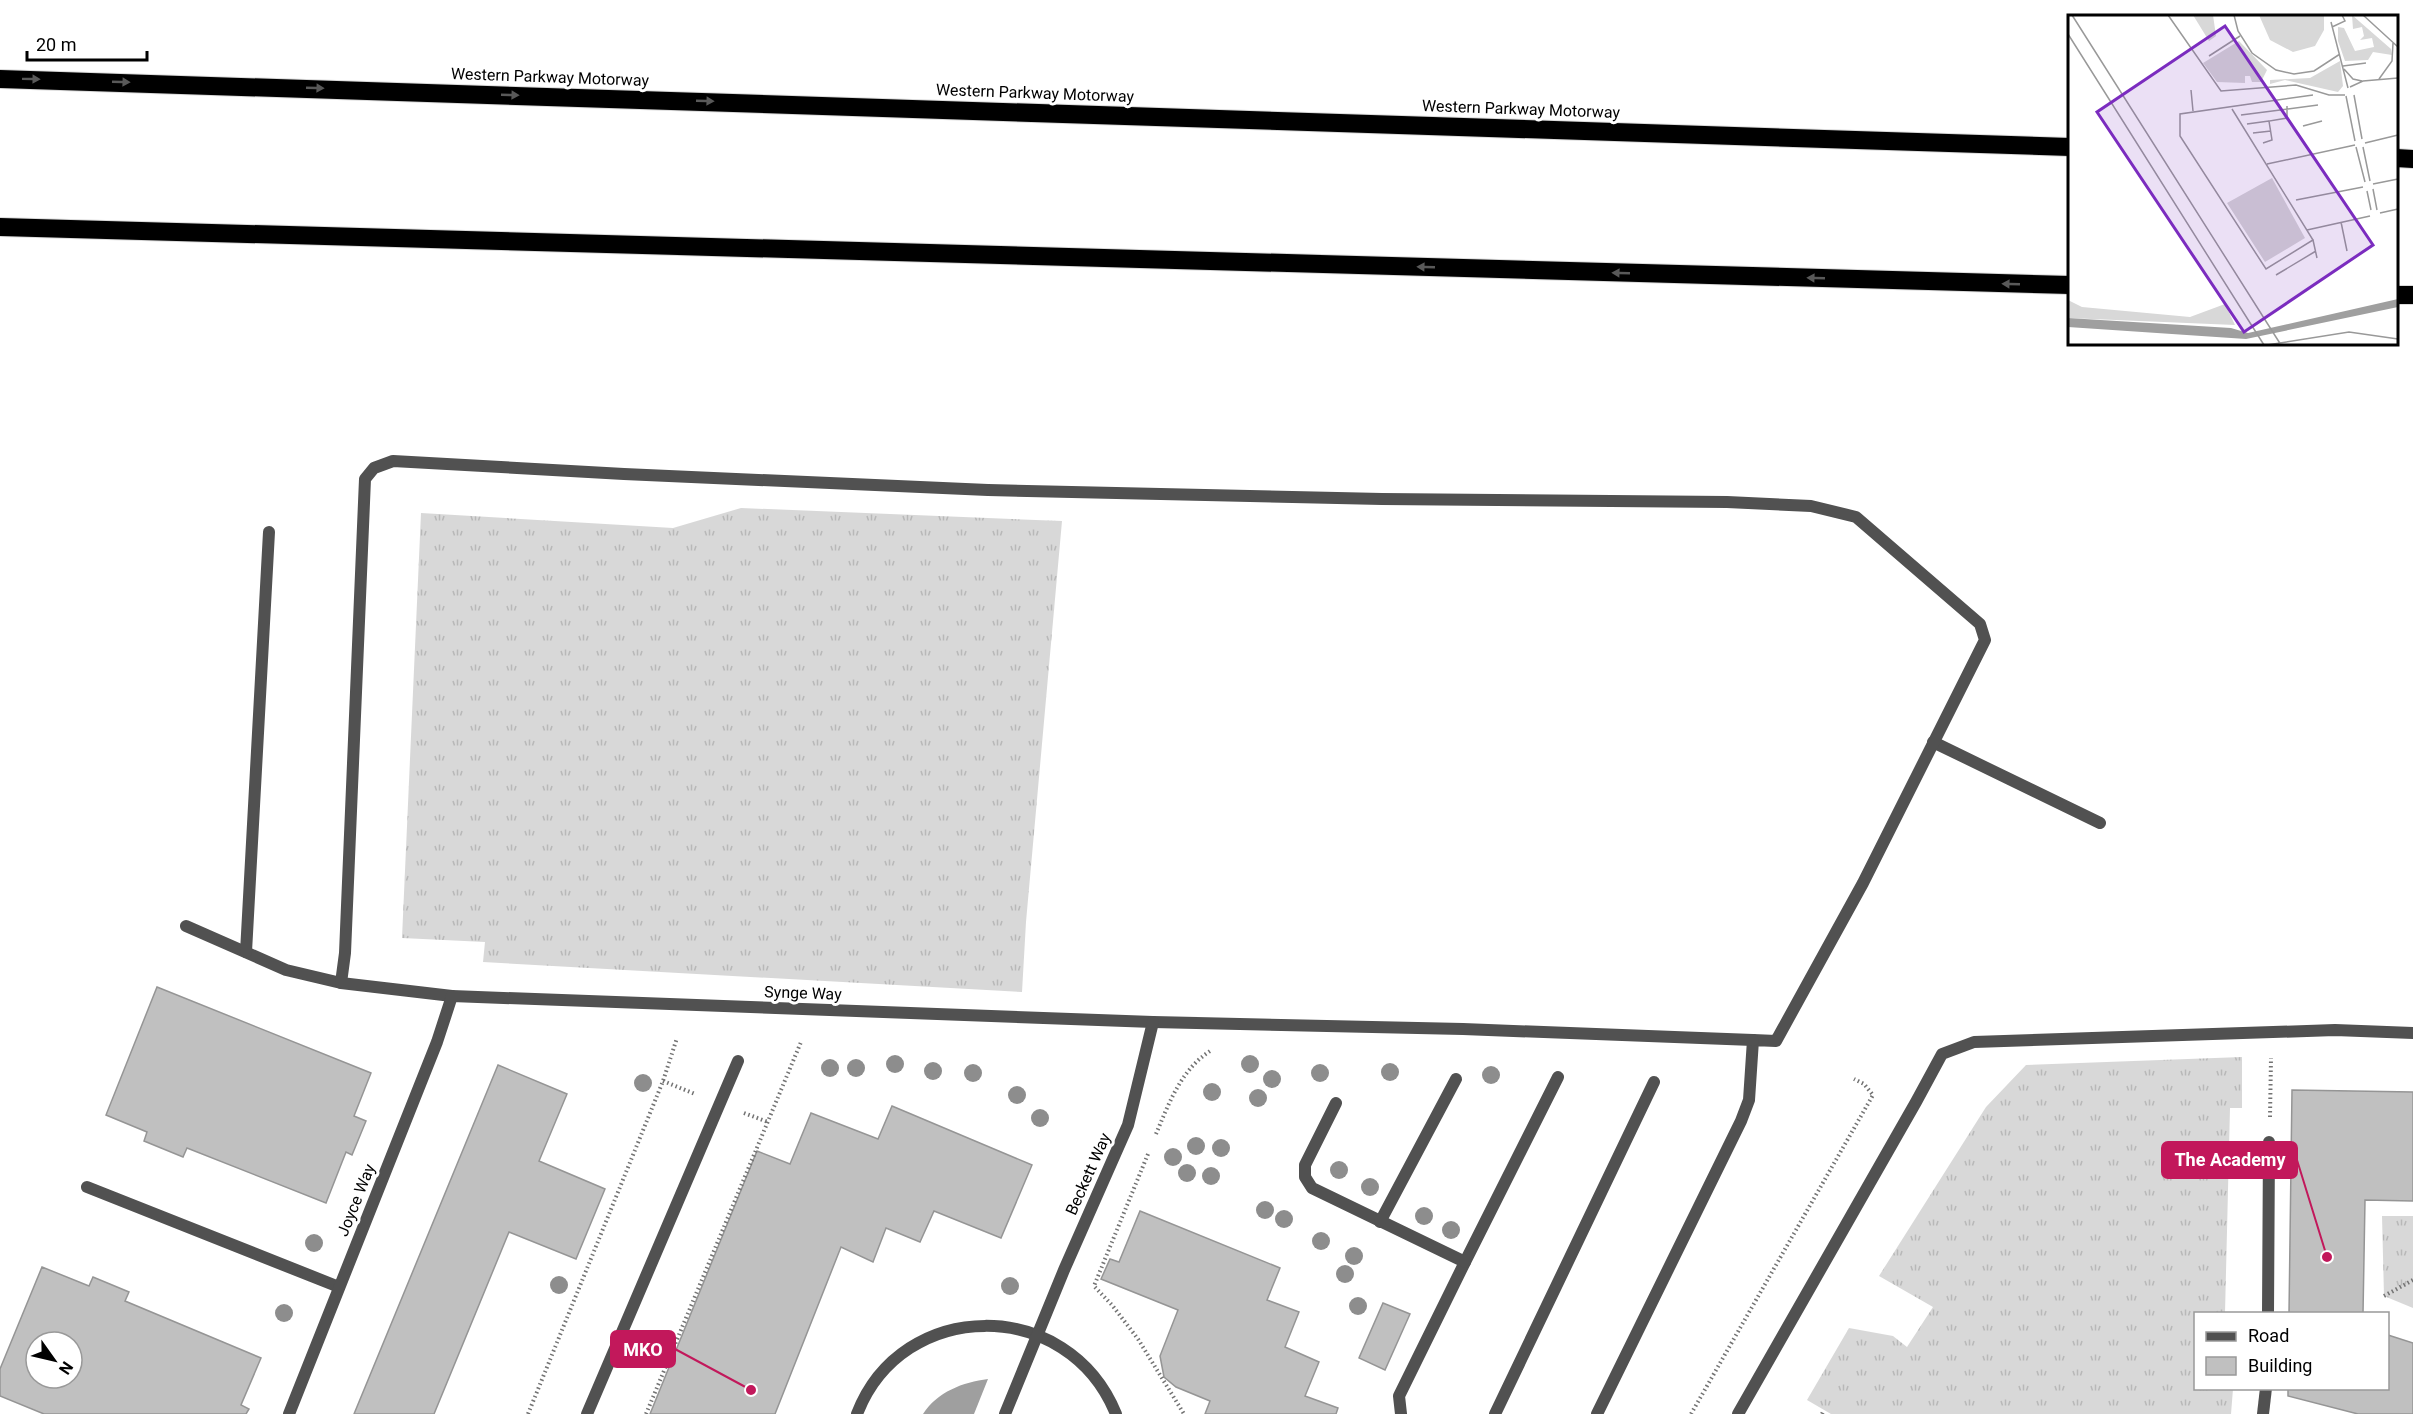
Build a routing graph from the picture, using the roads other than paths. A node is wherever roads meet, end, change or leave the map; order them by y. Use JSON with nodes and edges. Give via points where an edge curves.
{"nodes":[{"id":1,"x":0,"y":79,"type":"edge"},
{"id":2,"x":2068,"y":147,"type":"edge"},
{"id":3,"x":2398,"y":158,"type":"edge"},
{"id":4,"x":2413,"y":159,"type":"edge"},
{"id":5,"x":0,"y":227,"type":"edge"},
{"id":6,"x":2068,"y":285,"type":"edge"},
{"id":7,"x":269,"y":532,"type":"dead end"},
{"id":8,"x":1934,"y":742,"type":"junction"},
{"id":9,"x":2100,"y":824,"type":"dead end"},
{"id":10,"x":186,"y":926,"type":"dead end"},
{"id":11,"x":246,"y":951,"type":"junction"},
{"id":12,"x":341,"y":983,"type":"junction"},
{"id":13,"x":452,"y":996,"type":"junction"},
{"id":14,"x":1153,"y":1022,"type":"junction"},
{"id":15,"x":2413,"y":1033,"type":"edge"},
{"id":16,"x":1753,"y":1040,"type":"junction"},
{"id":17,"x":738,"y":1060,"type":"dead end"},
{"id":18,"x":1558,"y":1077,"type":"dead end"},
{"id":19,"x":1456,"y":1079,"type":"dead end"},
{"id":20,"x":1654,"y":1082,"type":"dead end"},
{"id":21,"x":1336,"y":1102,"type":"dead end"},
{"id":22,"x":2269,"y":1142,"type":"dead end"},
{"id":23,"x":87,"y":1187,"type":"dead end"},
{"id":24,"x":1380,"y":1222,"type":"junction"},
{"id":25,"x":1465,"y":1262,"type":"junction"},
{"id":26,"x":339,"y":1287,"type":"junction"},
{"id":27,"x":2268,"y":1312,"type":"edge"},
{"id":28,"x":1037,"y":1334,"type":"junction"},
{"id":29,"x":2266,"y":1390,"type":"edge"},
{"id":30,"x":289,"y":1414,"type":"edge"},
{"id":31,"x":587,"y":1414,"type":"edge"},
{"id":32,"x":857,"y":1414,"type":"edge"},
{"id":33,"x":1005,"y":1414,"type":"edge"},
{"id":34,"x":1116,"y":1414,"type":"edge"},
{"id":35,"x":1401,"y":1414,"type":"edge"},
{"id":36,"x":1495,"y":1414,"type":"edge"},
{"id":37,"x":1597,"y":1414,"type":"edge"},
{"id":38,"x":1738,"y":1414,"type":"edge"},
{"id":39,"x":2263,"y":1414,"type":"edge"}],
"edges":[{"from":1,"to":2,"type":"highway","name":"Western Parkway Motorway","one_way":true},
{"from":3,"to":4,"type":"highway"},
{"from":6,"to":5,"type":"highway","one_way":true},
{"from":7,"to":11,"type":"street"},
{"from":8,"to":9,"type":"street"},
{"from":8,"to":12,"type":"street","via":[[1985,640],[1980,624],[1856,517],[1811,506],[988,490],[393,461],[374,468],[365,479]]},
{"from":8,"to":16,"type":"street","name":"Synge Way","via":[[1863,883],[1776,1041]]},
{"from":10,"to":11,"type":"street","name":"Synge Way"},
{"from":11,"to":12,"type":"street","name":"Synge Way","via":[[286,970]]},
{"from":12,"to":13,"type":"street","name":"Synge Way"},
{"from":13,"to":14,"type":"street","name":"Synge Way"},
{"from":13,"to":26,"type":"street","name":"Joyce Way"},
{"from":14,"to":16,"type":"street","name":"Synge Way"},
{"from":14,"to":28,"type":"street","name":"Beckett Way","via":[[1128,1125]]},
{"from":15,"to":38,"type":"street","via":[[2335,1030],[1974,1042],[1942,1054]]},
{"from":16,"to":37,"type":"street","via":[[1749,1100],[1737,1130]]},
{"from":17,"to":31,"type":"street"},
{"from":18,"to":25,"type":"street"},
{"from":19,"to":24,"type":"street"},
{"from":20,"to":36,"type":"street"},
{"from":21,"to":24,"type":"street","via":[[1305,1165],[1305,1177],[1312,1188]]},
{"from":22,"to":27,"type":"street"},
{"from":23,"to":26,"type":"street"},
{"from":24,"to":25,"type":"street"},
{"from":25,"to":35,"type":"street","via":[[1399,1396]]},
{"from":26,"to":30,"type":"street","name":"Joyce Way"},
{"from":28,"to":32,"type":"street","via":[[982,1325],[953,1329],[925,1340],[879,1376]]},
{"from":28,"to":33,"type":"street","name":"Beckett Way"},
{"from":28,"to":34,"type":"street","via":[[1081,1362],[1098,1381]]},
{"from":29,"to":39,"type":"street"}]}
